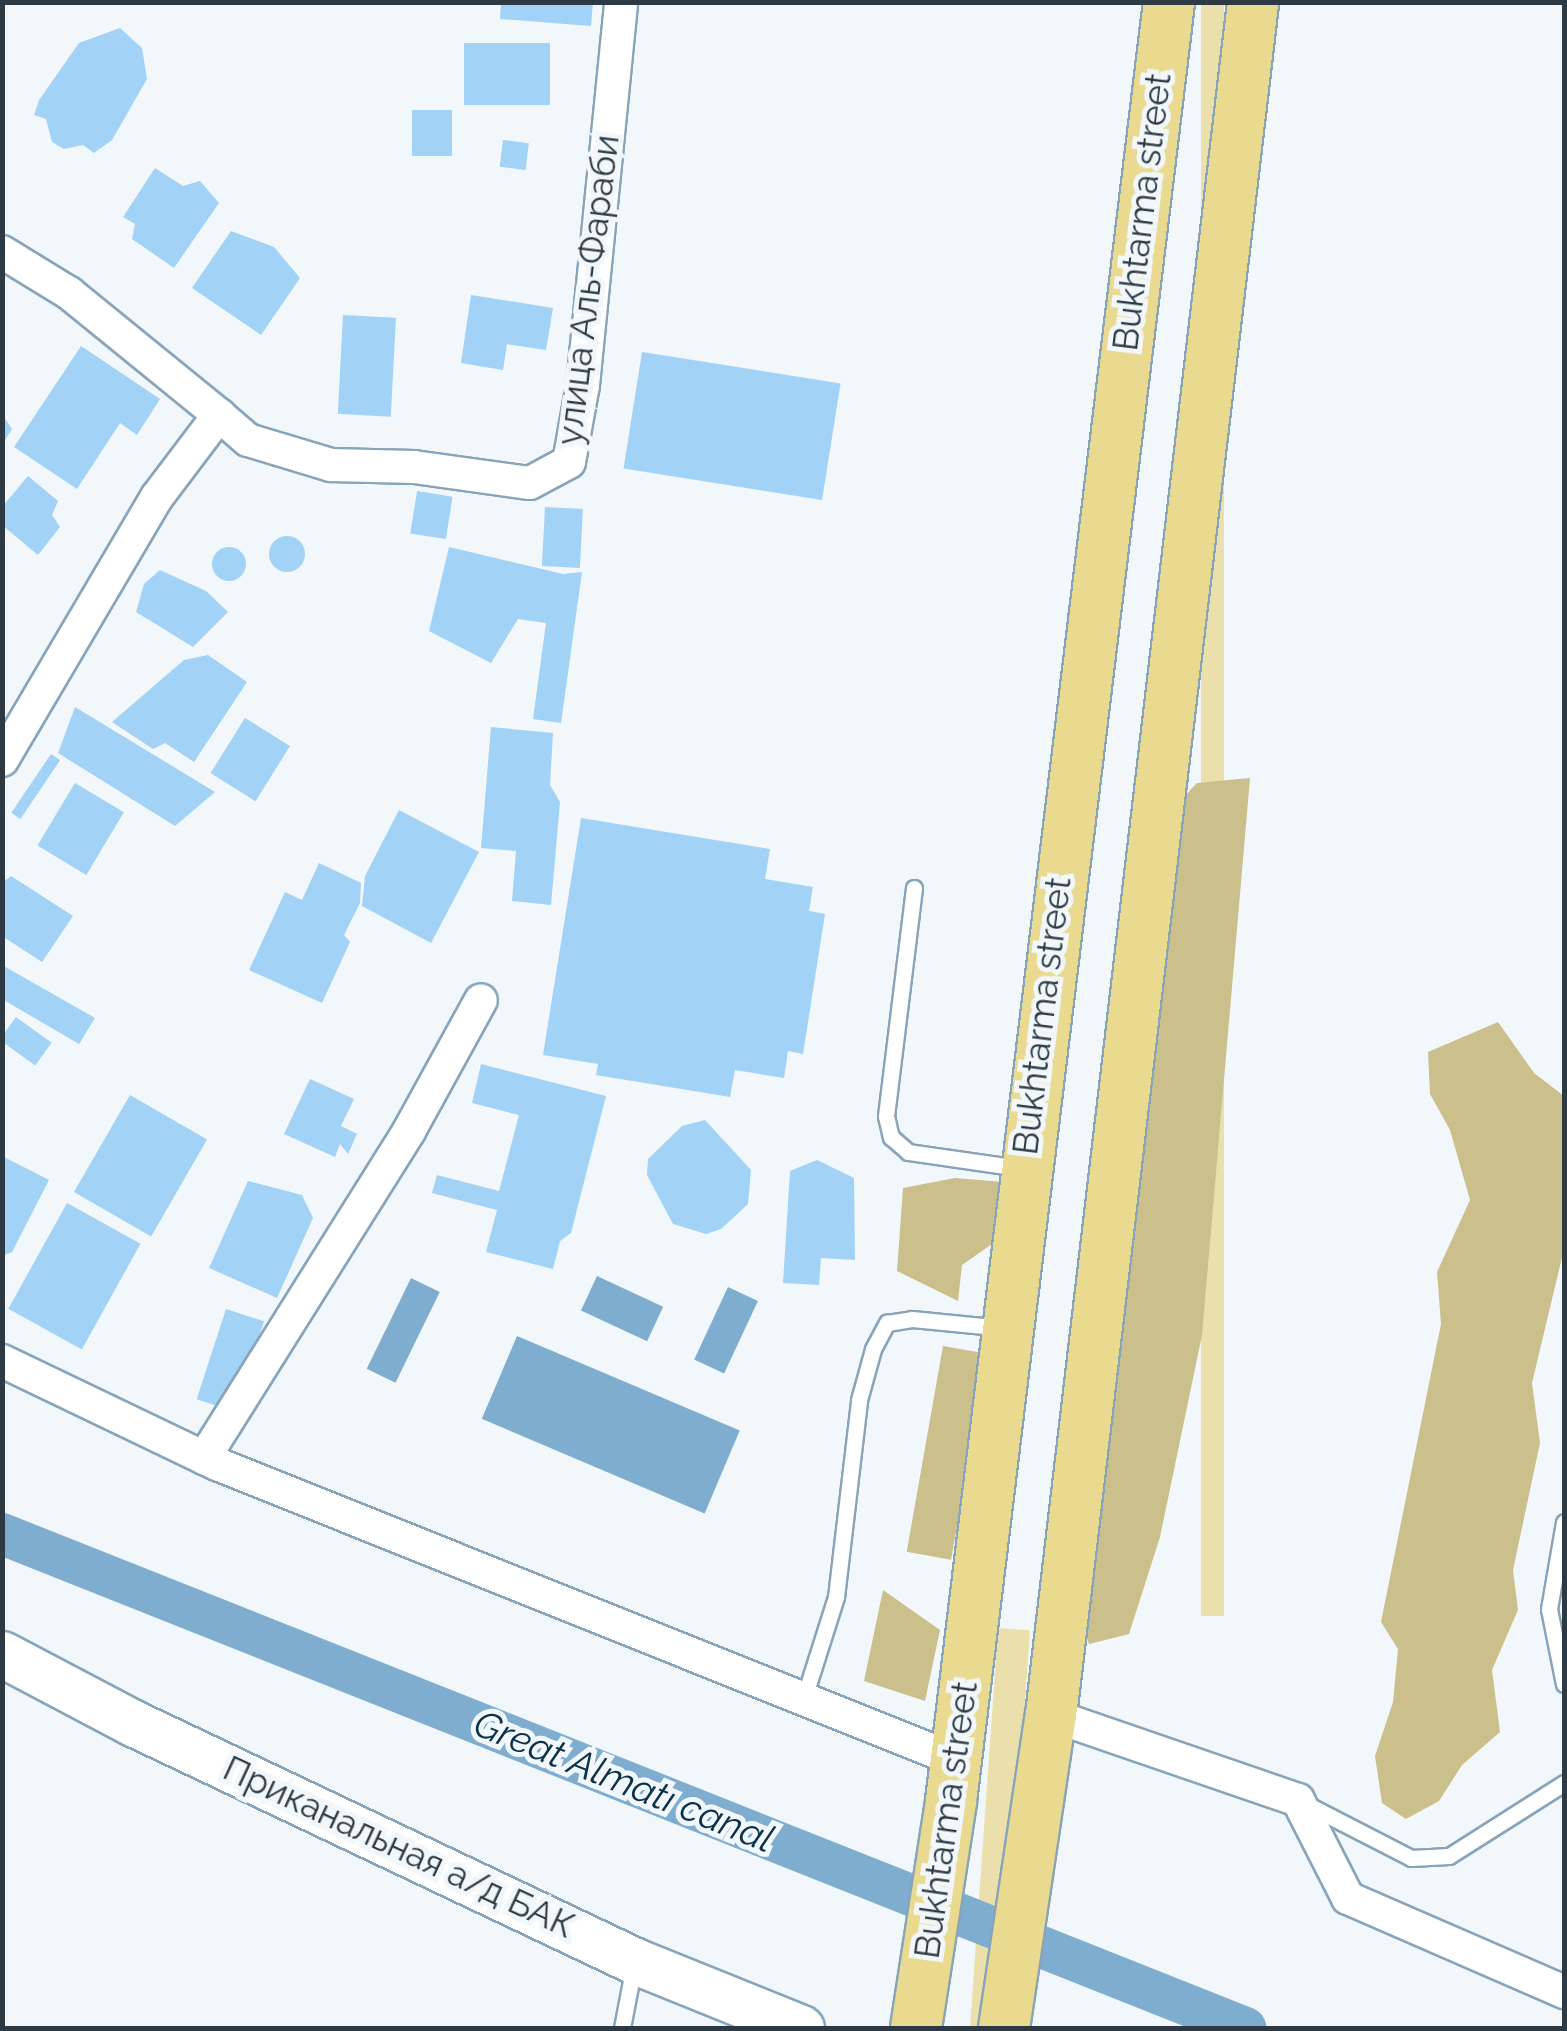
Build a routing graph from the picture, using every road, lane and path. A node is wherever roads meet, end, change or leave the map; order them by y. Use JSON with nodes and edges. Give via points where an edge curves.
{"nodes":[{"id":1,"x":621,"y":2,"type":"edge"},
{"id":2,"x":1168,"y":2,"type":"edge"},
{"id":3,"x":1253,"y":2,"type":"edge"},
{"id":4,"x":2,"y":252,"type":"edge"},
{"id":5,"x":219,"y":415,"type":"junction"},
{"id":6,"x":2,"y":760,"type":"edge"},
{"id":7,"x":914,"y":888,"type":"dead end"},
{"id":8,"x":481,"y":1000,"type":"dead end"},
{"id":9,"x":1022,"y":1169,"type":"junction"},
{"id":10,"x":1007,"y":1329,"type":"junction"},
{"id":11,"x":2,"y":1361,"type":"edge"},
{"id":12,"x":204,"y":1458,"type":"junction"},
{"id":13,"x":1564,"y":1522,"type":"edge"},
{"id":14,"x":2,"y":1654,"type":"edge"},
{"id":15,"x":1564,"y":1685,"type":"edge"},
{"id":16,"x":802,"y":1701,"type":"junction"},
{"id":17,"x":1050,"y":1715,"type":"junction"},
{"id":18,"x":953,"y":1781,"type":"junction"},
{"id":19,"x":1564,"y":1783,"type":"edge"},
{"id":20,"x":1298,"y":1800,"type":"junction"},
{"id":21,"x":635,"y":1961,"type":"junction"},
{"id":22,"x":1564,"y":1992,"type":"edge"},
{"id":23,"x":622,"y":2028,"type":"edge"},
{"id":24,"x":801,"y":2028,"type":"edge"},
{"id":25,"x":916,"y":2028,"type":"edge"},
{"id":26,"x":1004,"y":2028,"type":"edge"}],
"edges":[{"from":1,"to":5,"type":"street","name":"улица Аль-Фараби","via":[[583,385],[569,462],[530,483],[414,467],[331,465],[248,440]]},
{"from":2,"to":9,"type":"main road","name":"Bukhtarma street"},
{"from":3,"to":17,"type":"main road"},
{"from":4,"to":5,"type":"street","via":[[68,293]]},
{"from":5,"to":6,"type":"street","via":[[157,498]]},
{"from":7,"to":9,"type":"lane","via":[[886,1116],[891,1137],[908,1152]]},
{"from":8,"to":12,"type":"street","via":[[409,1131]]},
{"from":9,"to":10,"type":"main road","name":"Bukhtarma street"},
{"from":10,"to":16,"type":"lane","via":[[912,1319],[887,1323],[873,1348],[859,1400],[836,1597]]},
{"from":10,"to":18,"type":"main road","name":"Bukhtarma street"},
{"from":11,"to":12,"type":"street"},
{"from":12,"to":16,"type":"street"},
{"from":13,"to":15,"type":"lane","via":[[1549,1609]]},
{"from":14,"to":21,"type":"main road","name":"Приканальная а/д БАК"},
{"from":16,"to":18,"type":"street"},
{"from":17,"to":20,"type":"street"},
{"from":17,"to":26,"type":"main road"},
{"from":18,"to":25,"type":"main road","name":"Bukhtarma street"},
{"from":19,"to":20,"type":"lane","via":[[1449,1856],[1412,1858]]},
{"from":20,"to":22,"type":"street","via":[[1348,1898]]},
{"from":21,"to":23,"type":"lane"},
{"from":21,"to":24,"type":"main road","name":"Приканальная а/д БАК"}]}
